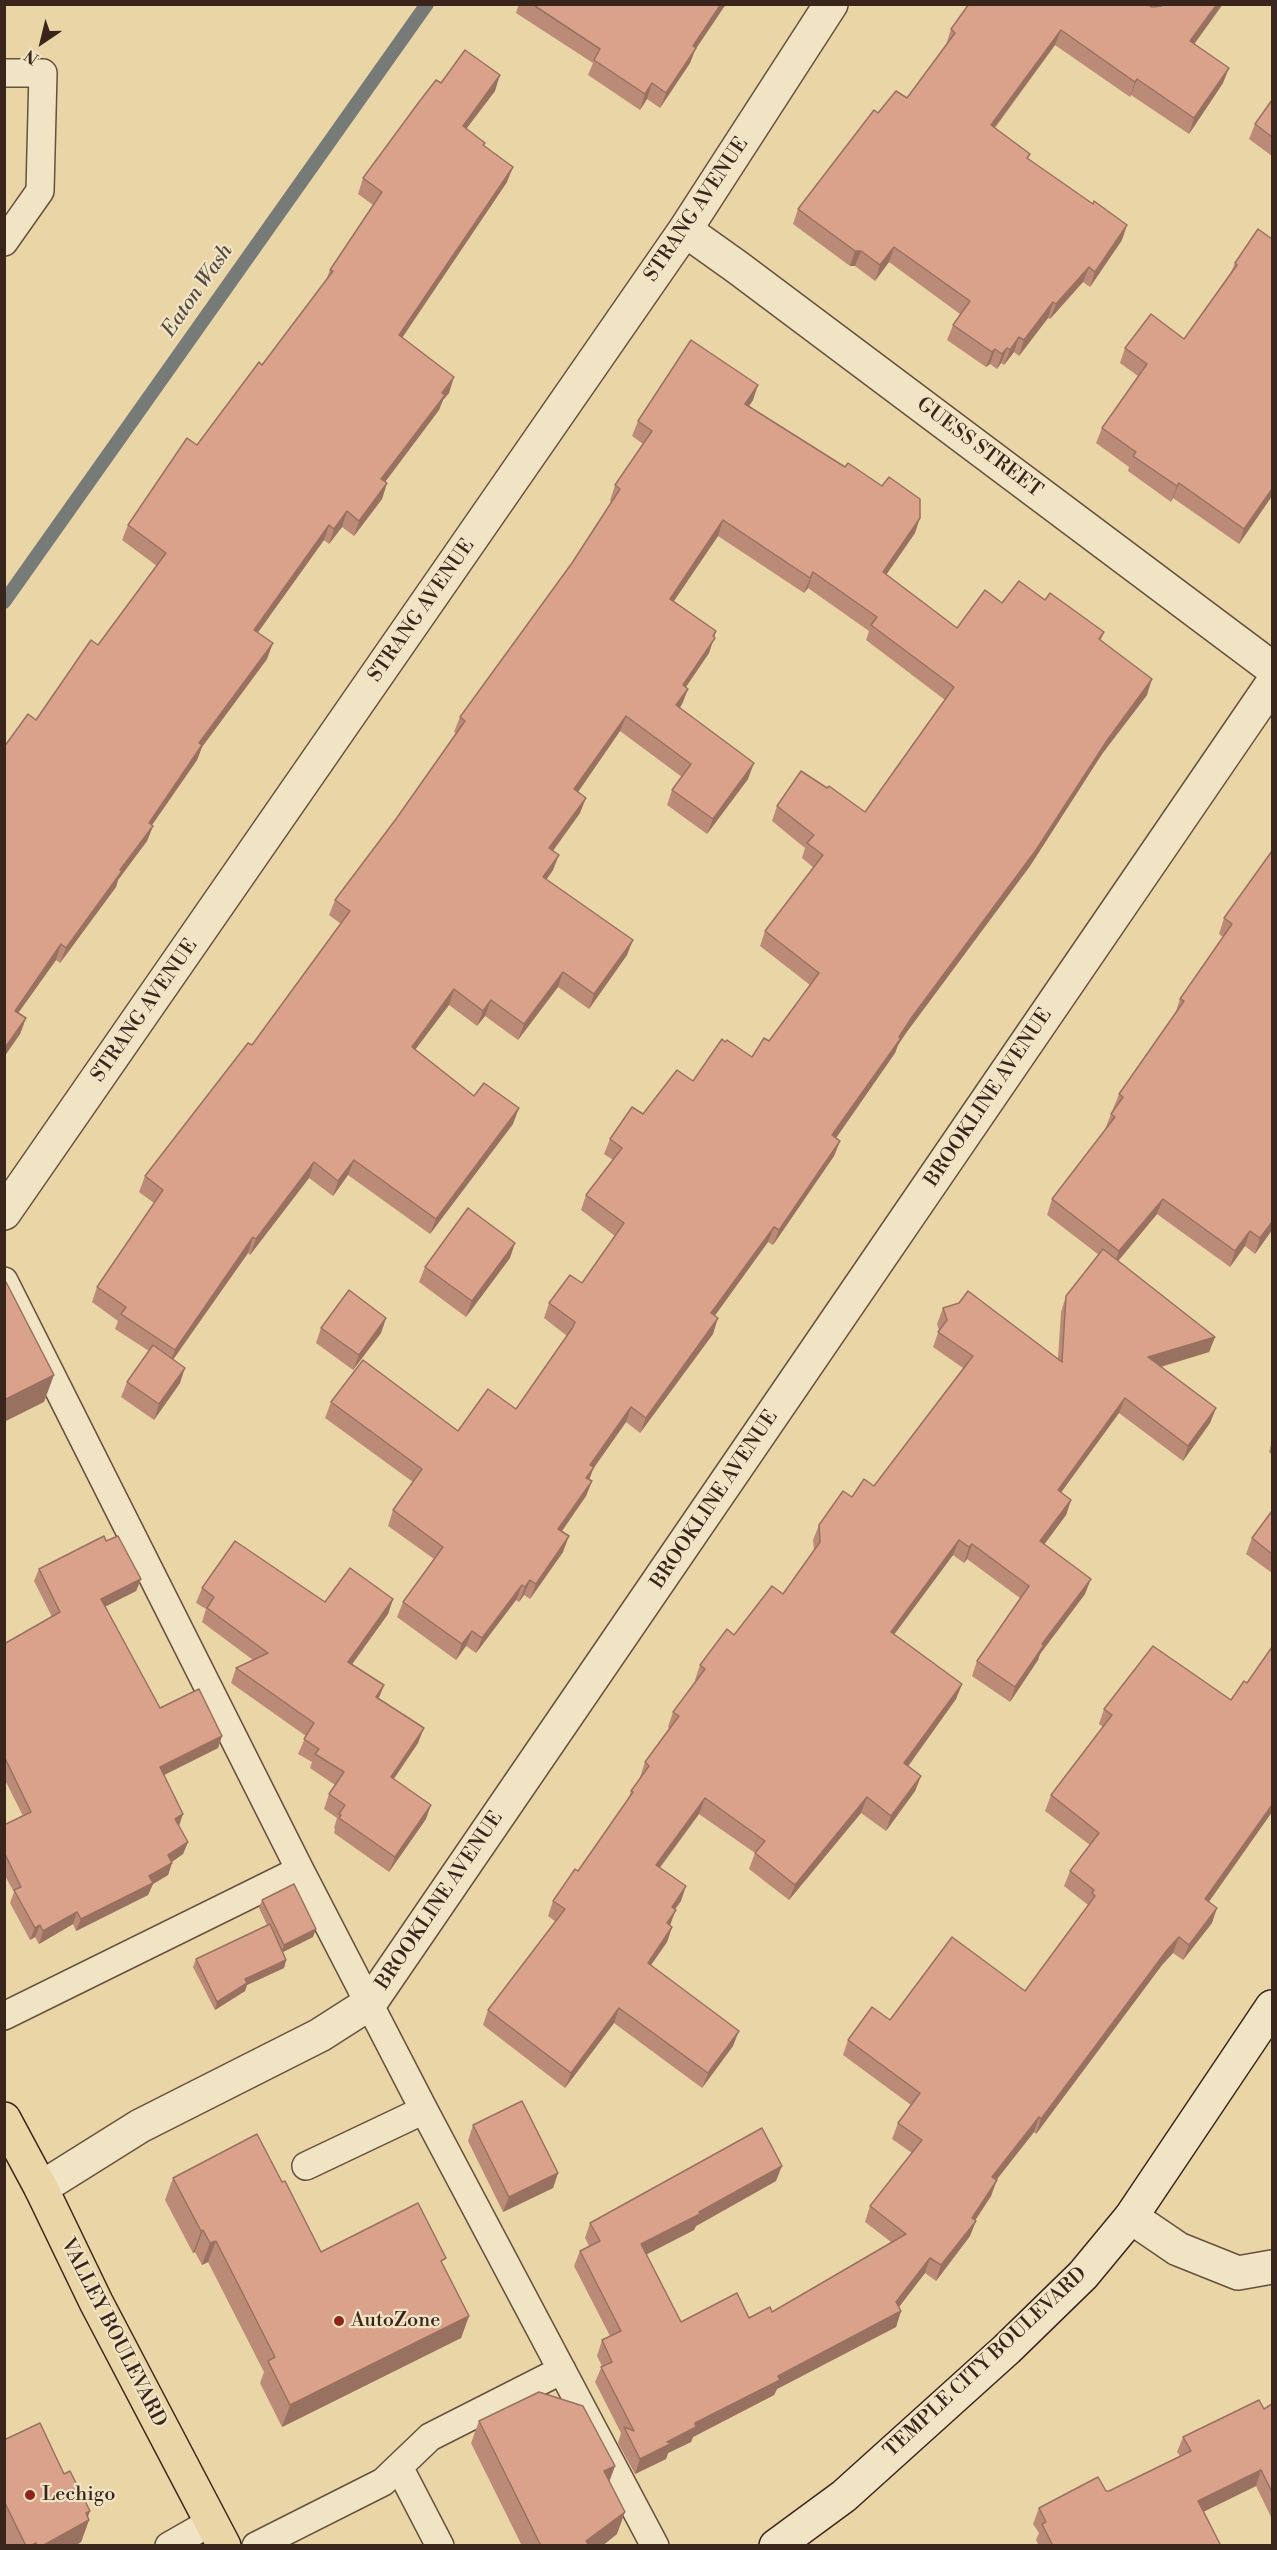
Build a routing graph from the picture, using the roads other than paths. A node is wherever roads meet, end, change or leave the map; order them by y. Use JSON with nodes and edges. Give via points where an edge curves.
{"nodes":[{"id":1,"x":831,"y":4,"type":"edge"},
{"id":2,"x":4,"y":73,"type":"edge"},
{"id":3,"x":685,"y":230,"type":"junction"},
{"id":4,"x":4,"y":242,"type":"edge"},
{"id":5,"x":1272,"y":668,"type":"edge"},
{"id":6,"x":1272,"y":684,"type":"edge"},
{"id":7,"x":4,"y":1213,"type":"edge"},
{"id":8,"x":4,"y":1281,"type":"edge"},
{"id":9,"x":300,"y":1870,"type":"junction"},
{"id":10,"x":370,"y":2003,"type":"junction"},
{"id":11,"x":1272,"y":2007,"type":"edge"},
{"id":12,"x":4,"y":2016,"type":"edge"},
{"id":13,"x":424,"y":2110,"type":"junction"},
{"id":14,"x":4,"y":2119,"type":"edge"},
{"id":15,"x":306,"y":2166,"type":"dead end"},
{"id":16,"x":41,"y":2188,"type":"junction"},
{"id":17,"x":1131,"y":2217,"type":"junction"},
{"id":18,"x":1272,"y":2266,"type":"edge"},
{"id":19,"x":562,"y":2370,"type":"junction"},
{"id":20,"x":399,"y":2467,"type":"junction"},
{"id":21,"x":218,"y":2534,"type":"edge"},
{"id":22,"x":782,"y":2544,"type":"edge"},
{"id":23,"x":169,"y":2546,"type":"edge"},
{"id":24,"x":256,"y":2546,"type":"edge"},
{"id":25,"x":440,"y":2546,"type":"edge"},
{"id":26,"x":655,"y":2546,"type":"edge"}],
"edges":[{"from":1,"to":3,"type":"street","name":"STRANG AVENUE"},
{"from":2,"to":4,"type":"lane","via":[[43,73],[40,191]]},
{"from":3,"to":5,"type":"street","name":"GUESS STREET"},
{"from":3,"to":7,"type":"street","name":"STRANG AVENUE"},
{"from":6,"to":10,"type":"street","name":"BROOKLINE AVENUE"},
{"from":8,"to":9,"type":"lane"},
{"from":9,"to":10,"type":"lane"},
{"from":9,"to":12,"type":"lane"},
{"from":10,"to":13,"type":"lane"},
{"from":10,"to":16,"type":"street","name":"BROOKLINE AVENUE","via":[[320,2035],[140,2126]]},
{"from":11,"to":17,"type":"street","name":"TEMPLE CITY BOULEVARD"},
{"from":13,"to":15,"type":"lane"},
{"from":13,"to":19,"type":"lane"},
{"from":14,"to":16,"type":"main road","name":"VALLEY BOULEVARD"},
{"from":16,"to":21,"type":"main road","name":"VALLEY BOULEVARD","via":[[101,2313]]},
{"from":17,"to":18,"type":"street","via":[[1178,2249],[1238,2273]]},
{"from":17,"to":22,"type":"street","name":"TEMPLE CITY BOULEVARD","via":[[1083,2275],[1007,2349],[844,2496]]},
{"from":19,"to":20,"type":"lane","via":[[430,2437]]},
{"from":19,"to":26,"type":"lane"},
{"from":20,"to":24,"type":"lane","via":[[383,2482]]},
{"from":20,"to":25,"type":"lane"},
{"from":21,"to":23,"type":"lane"}]}
